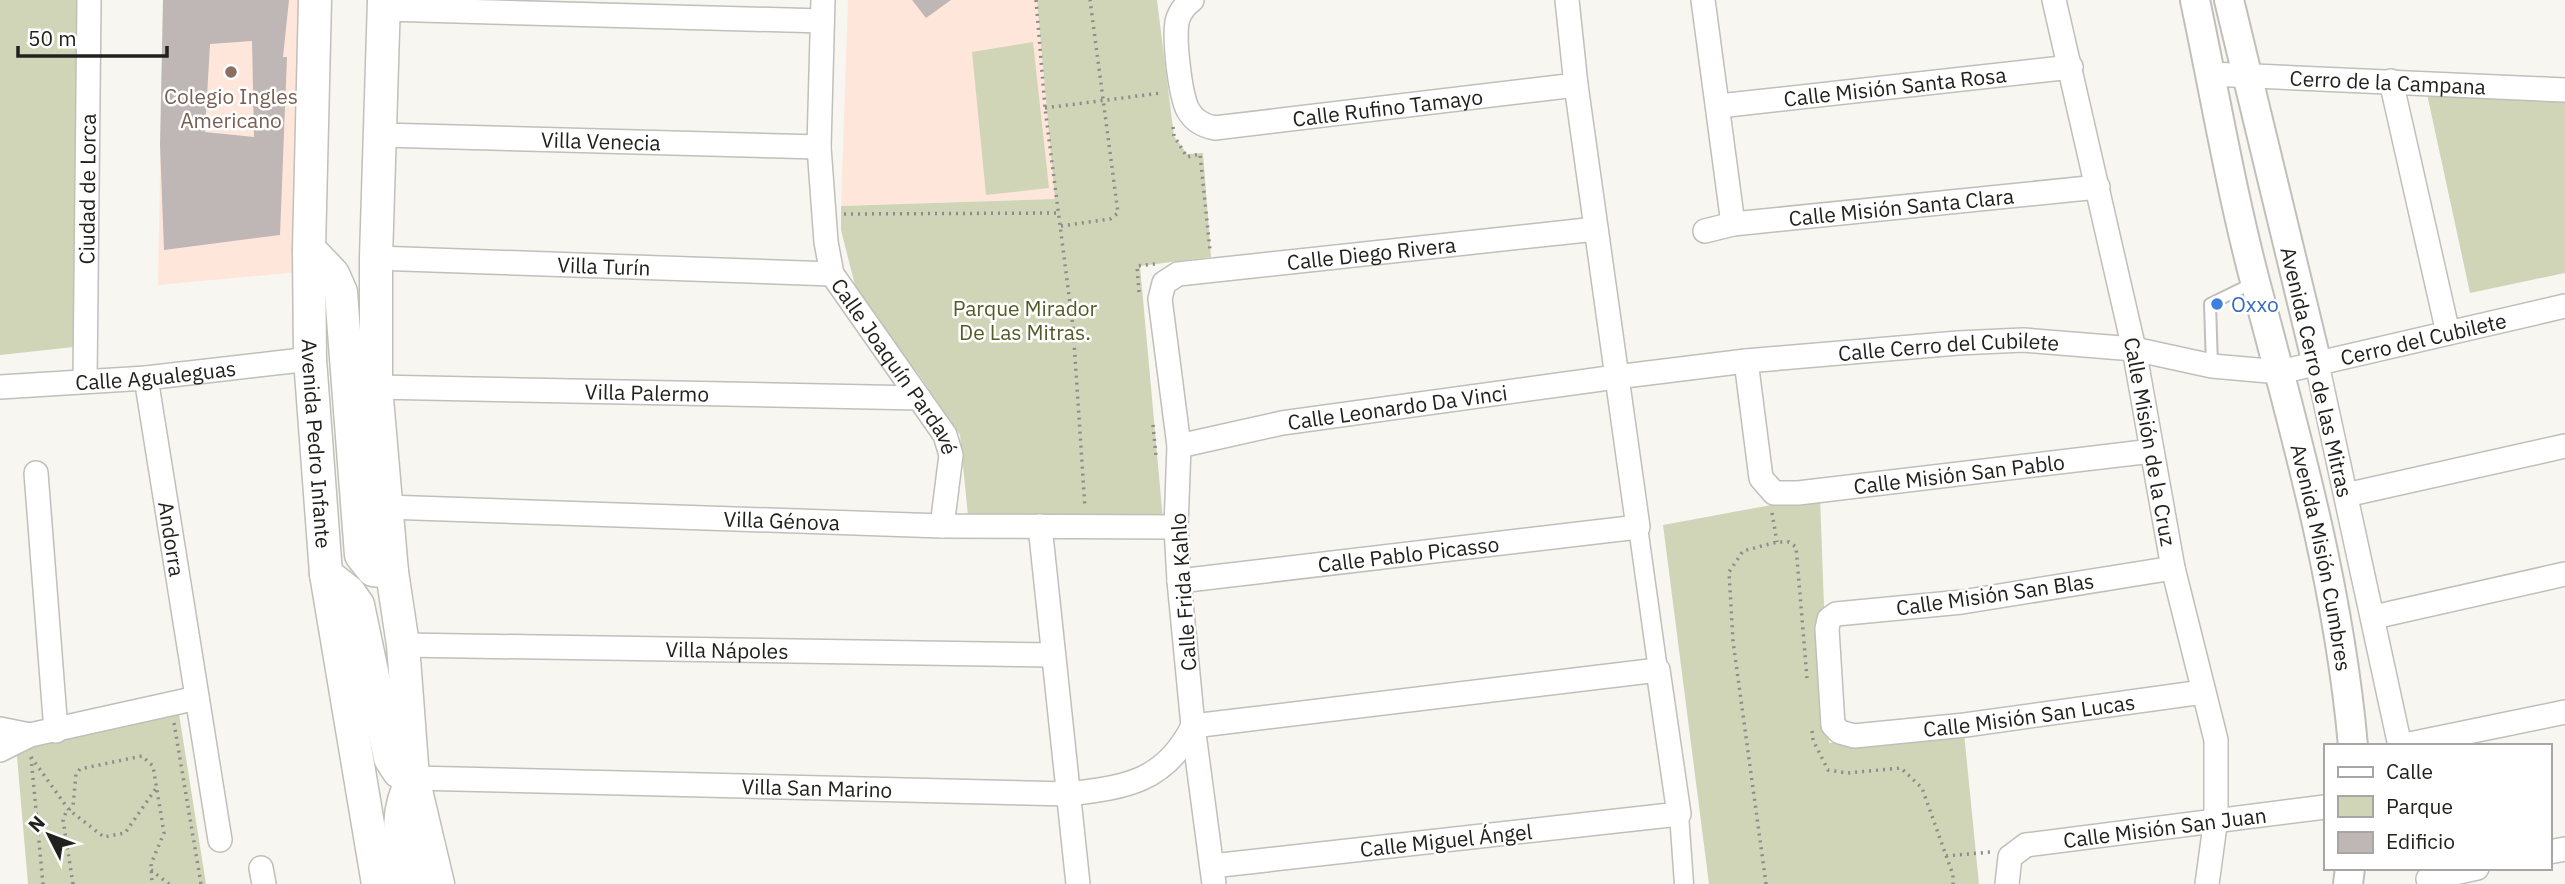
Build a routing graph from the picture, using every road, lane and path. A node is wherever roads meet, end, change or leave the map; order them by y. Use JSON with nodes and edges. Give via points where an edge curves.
{"nodes":[{"id":1,"x":89,"y":0,"type":"edge"},
{"id":2,"x":315,"y":0,"type":"edge"},
{"id":3,"x":1035,"y":0,"type":"edge"},
{"id":4,"x":1090,"y":0,"type":"edge"},
{"id":5,"x":1567,"y":0,"type":"edge"},
{"id":6,"x":1703,"y":0,"type":"edge"},
{"id":7,"x":2054,"y":0,"type":"edge"},
{"id":8,"x":2194,"y":0,"type":"edge"},
{"id":9,"x":2229,"y":0,"type":"edge"},
{"id":10,"x":384,"y":4,"type":"edge"},
{"id":11,"x":1186,"y":6,"type":"edge"},
{"id":12,"x":822,"y":11,"type":"edge"},
{"id":13,"x":2071,"y":67,"type":"junction"},
{"id":14,"x":2210,"y":74,"type":"junction"},
{"id":15,"x":2245,"y":74,"type":"junction"},
{"id":16,"x":2391,"y":81,"type":"junction"},
{"id":17,"x":1576,"y":85,"type":"junction"},
{"id":18,"x":2565,"y":90,"type":"edge"},
{"id":19,"x":1169,"y":92,"type":"dead end"},
{"id":20,"x":1104,"y":101,"type":"junction"},
{"id":21,"x":1719,"y":106,"type":"junction"},
{"id":22,"x":1045,"y":108,"type":"junction"},
{"id":23,"x":382,"y":135,"type":"junction"},
{"id":24,"x":819,"y":146,"type":"junction"},
{"id":25,"x":2098,"y":187,"type":"junction"},
{"id":26,"x":1059,"y":213,"type":"junction"},
{"id":27,"x":844,"y":214,"type":"dead end"},
{"id":28,"x":1733,"y":225,"type":"junction"},
{"id":29,"x":1061,"y":226,"type":"junction"},
{"id":30,"x":1596,"y":229,"type":"junction"},
{"id":31,"x":1705,"y":231,"type":"dead end"},
{"id":32,"x":309,"y":249,"type":"junction"},
{"id":33,"x":376,"y":258,"type":"junction"},
{"id":34,"x":1164,"y":263,"type":"dead end"},
{"id":35,"x":832,"y":274,"type":"junction"},
{"id":36,"x":2255,"y":282,"type":"junction"},
{"id":37,"x":1150,"y":296,"type":"junction"},
{"id":38,"x":2565,"y":306,"type":"edge"},
{"id":39,"x":2448,"y":333,"type":"junction"},
{"id":40,"x":2134,"y":349,"type":"junction"},
{"id":41,"x":310,"y":359,"type":"junction"},
{"id":42,"x":1746,"y":361,"type":"junction"},
{"id":43,"x":2318,"y":364,"type":"junction"},
{"id":44,"x":2212,"y":366,"type":"junction"},
{"id":45,"x":2280,"y":372,"type":"junction"},
{"id":46,"x":1616,"y":377,"type":"junction"},
{"id":47,"x":146,"y":378,"type":"junction"},
{"id":48,"x":85,"y":380,"type":"junction"},
{"id":49,"x":0,"y":387,"type":"edge"},
{"id":50,"x":376,"y":387,"type":"junction"},
{"id":51,"x":919,"y":398,"type":"junction"},
{"id":52,"x":1152,"y":413,"type":"dead end"},
{"id":53,"x":1180,"y":446,"type":"junction"},
{"id":54,"x":2565,"y":446,"type":"edge"},
{"id":55,"x":2152,"y":450,"type":"junction"},
{"id":56,"x":1157,"y":466,"type":"dead end"},
{"id":57,"x":36,"y":473,"type":"dead end"},
{"id":58,"x":2346,"y":495,"type":"junction"},
{"id":59,"x":386,"y":507,"type":"junction"},
{"id":60,"x":1086,"y":517,"type":"dead end"},
{"id":61,"x":942,"y":526,"type":"junction"},
{"id":62,"x":1040,"y":526,"type":"junction"},
{"id":63,"x":1177,"y":527,"type":"junction"},
{"id":64,"x":1638,"y":527,"type":"junction"},
{"id":65,"x":2173,"y":568,"type":"junction"},
{"id":66,"x":392,"y":572,"type":"junction"},
{"id":67,"x":326,"y":574,"type":"junction"},
{"id":68,"x":2565,"y":574,"type":"edge"},
{"id":69,"x":1180,"y":581,"type":"junction"},
{"id":70,"x":2374,"y":617,"type":"junction"},
{"id":71,"x":403,"y":645,"type":"junction"},
{"id":72,"x":1052,"y":655,"type":"junction"},
{"id":73,"x":1658,"y":670,"type":"junction"},
{"id":74,"x":1807,"y":682,"type":"dead end"},
{"id":75,"x":2203,"y":692,"type":"junction"},
{"id":76,"x":197,"y":698,"type":"junction"},
{"id":77,"x":170,"y":704,"type":"junction"},
{"id":78,"x":2565,"y":712,"type":"edge"},
{"id":79,"x":1194,"y":726,"type":"junction"},
{"id":80,"x":1812,"y":728,"type":"dead end"},
{"id":81,"x":0,"y":729,"type":"edge"},
{"id":82,"x":56,"y":731,"type":"junction"},
{"id":83,"x":1854,"y":736,"type":"joint"},
{"id":84,"x":2353,"y":744,"type":"edge"},
{"id":85,"x":2400,"y":744,"type":"edge"},
{"id":86,"x":2410,"y":744,"type":"edge"},
{"id":87,"x":31,"y":746,"type":"junction"},
{"id":88,"x":0,"y":750,"type":"edge"},
{"id":89,"x":413,"y":778,"type":"junction"},
{"id":90,"x":157,"y":787,"type":"junction"},
{"id":91,"x":1069,"y":794,"type":"junction"},
{"id":92,"x":2324,"y":807,"type":"edge"},
{"id":93,"x":69,"y":810,"type":"junction"},
{"id":94,"x":1679,"y":814,"type":"junction"},
{"id":95,"x":2216,"y":818,"type":"junction"},
{"id":96,"x":220,"y":840,"type":"dead end"},
{"id":97,"x":2014,"y":853,"type":"junction"},
{"id":98,"x":1946,"y":856,"type":"junction"},
{"id":99,"x":151,"y":870,"type":"junction"},
{"id":100,"x":2466,"y":870,"type":"edge"},
{"id":101,"x":1213,"y":875,"type":"edge"},
{"id":102,"x":2428,"y":877,"type":"edge"},
{"id":103,"x":43,"y":884,"type":"edge"},
{"id":104,"x":72,"y":884,"type":"edge"},
{"id":105,"x":152,"y":884,"type":"edge"},
{"id":106,"x":169,"y":884,"type":"edge"},
{"id":107,"x":201,"y":884,"type":"edge"},
{"id":108,"x":378,"y":884,"type":"edge"},
{"id":109,"x":407,"y":884,"type":"edge"},
{"id":110,"x":438,"y":884,"type":"edge"},
{"id":111,"x":1078,"y":884,"type":"edge"},
{"id":112,"x":1685,"y":884,"type":"edge"},
{"id":113,"x":1766,"y":884,"type":"edge"},
{"id":114,"x":1953,"y":884,"type":"edge"},
{"id":115,"x":2007,"y":884,"type":"edge"},
{"id":116,"x":2207,"y":884,"type":"edge"}],
"edges":[{"from":1,"to":48,"type":"street","name":"Ciudad de Lorca"},
{"from":2,"to":32,"type":"main road","name":"Avenida Pedro Infante"},
{"from":3,"to":22,"type":"path"},
{"from":4,"to":20,"type":"path"},
{"from":5,"to":17,"type":"street"},
{"from":6,"to":21,"type":"street"},
{"from":7,"to":13,"type":"street","name":"Calle Misión de la Cruz"},
{"from":8,"to":14,"type":"street","name":"Avenida Cerro de las Mitras"},
{"from":9,"to":15,"type":"street","name":"Avenida Cerro de las Mitras"},
{"from":10,"to":12,"type":"street"},
{"from":10,"to":23,"type":"main road"},
{"from":11,"to":17,"type":"street","name":"Calle Rufino Tamayo","via":[[1177,24],[1187,108],[1200,123],[1215,128]]},
{"from":12,"to":24,"type":"street","name":"Calle Joaquín Pardavé"},
{"from":13,"to":21,"type":"street","name":"Calle Misión Santa Rosa"},
{"from":13,"to":25,"type":"street","name":"Calle Misión de la Cruz"},
{"from":14,"to":15,"type":"street","name":"Cerro de la Campana"},
{"from":14,"to":36,"type":"street","name":"Avenida Cerro de las Mitras"},
{"from":15,"to":16,"type":"street","name":"Cerro de la Campana"},
{"from":15,"to":43,"type":"street","name":"Avenida Cerro de las Mitras"},
{"from":16,"to":18,"type":"street","name":"Cerro de la Campana"},
{"from":16,"to":39,"type":"street"},
{"from":17,"to":30,"type":"street"},
{"from":19,"to":20,"type":"path"},
{"from":20,"to":22,"type":"path"},
{"from":20,"to":29,"type":"path","via":[[1118,213],[1110,219]]},
{"from":21,"to":28,"type":"street"},
{"from":22,"to":26,"type":"path"},
{"from":23,"to":24,"type":"street","name":"Villa Venecia"},
{"from":23,"to":33,"type":"main road"},
{"from":24,"to":35,"type":"street","name":"Calle Joaquín Pardavé"},
{"from":25,"to":28,"type":"street","name":"Calle Misión Santa Clara"},
{"from":25,"to":40,"type":"street","name":"Calle Misión de la Cruz"},
{"from":26,"to":27,"type":"path"},
{"from":26,"to":29,"type":"path"},
{"from":28,"to":31,"type":"street","name":"Calle Misión Santa Clara"},
{"from":29,"to":60,"type":"path"},
{"from":30,"to":37,"type":"street","name":"Calle Diego Rivera","via":[[1178,274]]},
{"from":30,"to":46,"type":"street"},
{"from":32,"to":41,"type":"main road","name":"Avenida Pedro Infante"},
{"from":32,"to":66,"type":"main road","via":[[333,274],[341,292],[361,555],[373,570]]},
{"from":33,"to":35,"type":"street","name":"Villa Turín"},
{"from":33,"to":50,"type":"main road"},
{"from":34,"to":37,"type":"path","via":[[1137,266]]},
{"from":35,"to":51,"type":"street","name":"Calle Joaquín Pardavé"},
{"from":36,"to":44,"type":"lane","via":[[2210,304]]},
{"from":36,"to":45,"type":"street","name":"Avenida Cerro de las Mitras"},
{"from":37,"to":53,"type":"street","name":"Calle Frida Kahlo"},
{"from":38,"to":39,"type":"street","name":"Cerro del Cubilete"},
{"from":39,"to":43,"type":"street","name":"Cerro del Cubilete"},
{"from":40,"to":42,"type":"street","name":"Calle Cerro del Cubilete","via":[[2023,340]]},
{"from":40,"to":44,"type":"street","name":"Calle Cerro del Cubilete"},
{"from":40,"to":55,"type":"street","name":"Calle Misión de la Cruz"},
{"from":41,"to":47,"type":"street","name":"Calle Agualeguas"},
{"from":41,"to":67,"type":"main road","name":"Avenida Pedro Infante"},
{"from":42,"to":46,"type":"street","name":"Calle Cerro del Cubilete"},
{"from":42,"to":55,"type":"street","name":"Calle Misión San Pablo","via":[[1761,478],[1774,493]]},
{"from":43,"to":45,"type":"street","name":"Cerro del Cubilete"},
{"from":43,"to":58,"type":"street","name":"Avenida Cerro de las Mitras"},
{"from":44,"to":45,"type":"street","name":"Calle Cerro del Cubilete"},
{"from":45,"to":84,"type":"street","name":"Avenida Misión Cumbres","via":[[2337,614]]},
{"from":46,"to":53,"type":"street","name":"Calle Leonardo Da Vinci","via":[[1282,423]]},
{"from":46,"to":64,"type":"street"},
{"from":47,"to":48,"type":"street","name":"Calle Agualeguas"},
{"from":47,"to":76,"type":"street","name":"Andorra"},
{"from":48,"to":49,"type":"street","name":"Calle Agualeguas"},
{"from":50,"to":51,"type":"street","name":"Villa Palermo"},
{"from":50,"to":59,"type":"main road"},
{"from":51,"to":61,"type":"street","name":"Calle Joaquín Pardavé","via":[[945,435],[951,455]]},
{"from":52,"to":56,"type":"path"},
{"from":53,"to":63,"type":"street","name":"Calle Frida Kahlo"},
{"from":54,"to":58,"type":"street"},
{"from":55,"to":65,"type":"street","name":"Calle Misión de la Cruz"},
{"from":57,"to":82,"type":"street"},
{"from":58,"to":70,"type":"street","name":"Avenida Cerro de las Mitras"},
{"from":59,"to":61,"type":"street","name":"Villa Génova"},
{"from":59,"to":66,"type":"main road"},
{"from":61,"to":62,"type":"street","name":"Villa Génova"},
{"from":62,"to":63,"type":"street","name":"Villa Génova"},
{"from":62,"to":72,"type":"street"},
{"from":63,"to":69,"type":"street","name":"Calle Frida Kahlo"},
{"from":64,"to":69,"type":"street","name":"Calle Pablo Picasso"},
{"from":64,"to":73,"type":"street"},
{"from":65,"to":75,"type":"street","name":"Calle Misión de la Cruz"},
{"from":65,"to":83,"type":"street","name":"Calle Misión San Blas","via":[[1962,602],[1836,614],[1826,629],[1833,724]]},
{"from":66,"to":71,"type":"main road"},
{"from":67,"to":89,"type":"main road","via":[[349,592],[358,606],[390,758],[399,772]]},
{"from":67,"to":108,"type":"main road","name":"Avenida Pedro Infante"},
{"from":68,"to":70,"type":"street"},
{"from":69,"to":79,"type":"street","name":"Calle Frida Kahlo"},
{"from":70,"to":85,"type":"street","name":"Avenida Cerro de las Mitras"},
{"from":71,"to":72,"type":"street","name":"Villa Nápoles"},
{"from":71,"to":89,"type":"main road"},
{"from":72,"to":91,"type":"street"},
{"from":73,"to":79,"type":"street"},
{"from":73,"to":94,"type":"street"},
{"from":74,"to":113,"type":"path","via":[[1796,547],[1777,541],[1743,551],[1729,572],[1733,641]]},
{"from":75,"to":83,"type":"street","name":"Calle Misión San Lucas"},
{"from":75,"to":95,"type":"street","name":"Calle Misión de la Cruz","via":[[2216,740]]},
{"from":76,"to":77,"type":"street"},
{"from":76,"to":96,"type":"street","name":"Andorra"},
{"from":77,"to":82,"type":"street"},
{"from":77,"to":107,"type":"path"},
{"from":78,"to":86,"type":"street"},
{"from":79,"to":91,"type":"street","name":"Villa San Marino","via":[[1172,759],[1146,778],[1123,787]]},
{"from":79,"to":101,"type":"street","name":"Calle Frida Kahlo"},
{"from":80,"to":98,"type":"path","via":[[1828,770],[1847,773],[1902,768],[1922,788]]},
{"from":81,"to":87,"type":"street"},
{"from":82,"to":87,"type":"street"},
{"from":87,"to":88,"type":"street"},
{"from":87,"to":93,"type":"path"},
{"from":87,"to":103,"type":"path"},
{"from":89,"to":91,"type":"street","name":"Villa San Marino"},
{"from":89,"to":109,"type":"main road","via":[[402,800],[399,821]]},
{"from":89,"to":110,"type":"main road"},
{"from":90,"to":93,"type":"path","via":[[125,833],[104,837]]},
{"from":90,"to":93,"type":"path","via":[[153,766],[142,756],[85,766],[76,774]]},
{"from":90,"to":99,"type":"path","via":[[164,840]]},
{"from":91,"to":111,"type":"street"},
{"from":92,"to":95,"type":"street","name":"Calle Misión San Juan"},
{"from":93,"to":104,"type":"path","via":[[63,820]]},
{"from":94,"to":101,"type":"street","name":"Calle Miguel Ángel"},
{"from":94,"to":112,"type":"street"},
{"from":95,"to":97,"type":"street","name":"Calle Misión San Juan","via":[[2026,845]]},
{"from":95,"to":116,"type":"street","name":"Calle Misión de la Cruz"},
{"from":97,"to":98,"type":"path"},
{"from":97,"to":115,"type":"street"},
{"from":98,"to":114,"type":"path"},
{"from":99,"to":105,"type":"path"},
{"from":99,"to":106,"type":"path"},
{"from":100,"to":102,"type":"street"}]}
